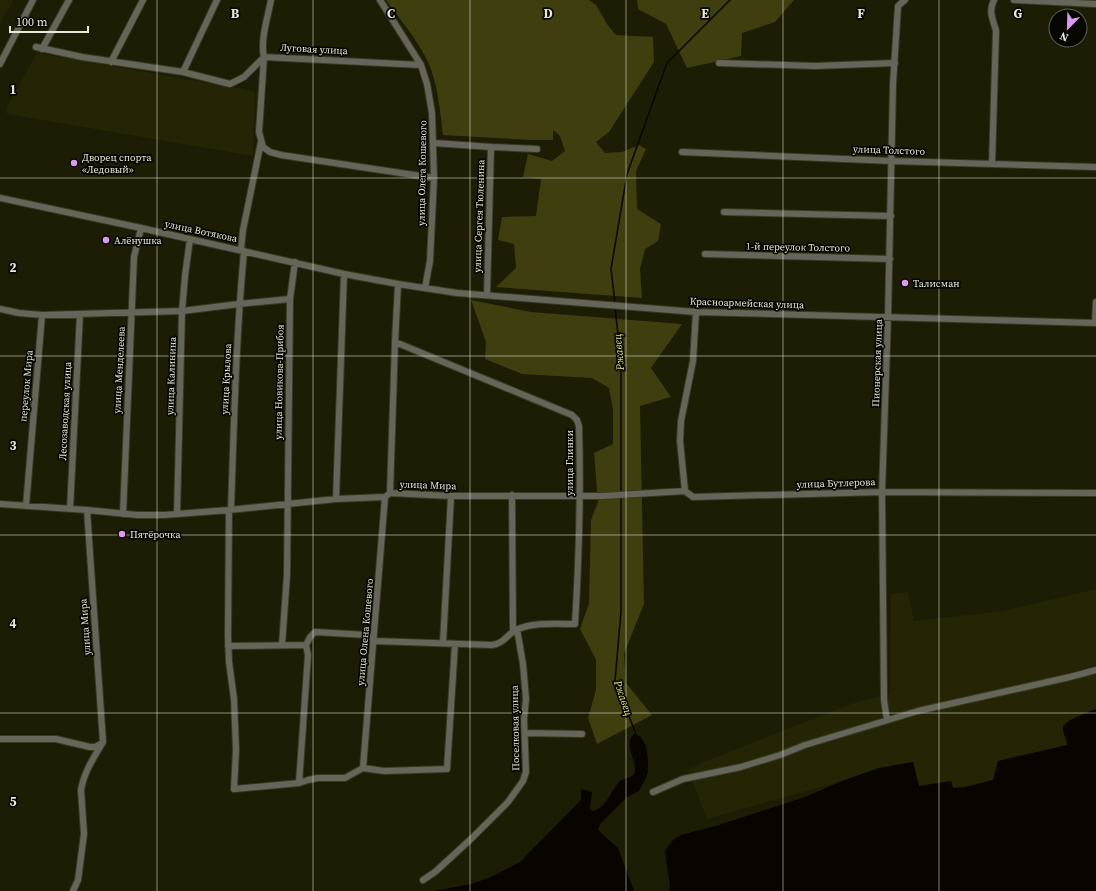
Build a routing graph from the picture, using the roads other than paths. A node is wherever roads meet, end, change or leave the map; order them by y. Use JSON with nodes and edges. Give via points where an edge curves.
{"nodes":[{"id":1,"x":33,"y":0,"type":"edge"},
{"id":2,"x":69,"y":0,"type":"edge"},
{"id":3,"x":143,"y":0,"type":"edge"},
{"id":4,"x":217,"y":0,"type":"edge"},
{"id":5,"x":271,"y":0,"type":"edge"},
{"id":6,"x":380,"y":0,"type":"edge"},
{"id":7,"x":905,"y":0,"type":"edge"},
{"id":8,"x":994,"y":0,"type":"edge"},
{"id":9,"x":1014,"y":0,"type":"edge"},
{"id":10,"x":1096,"y":4,"type":"edge"},
{"id":11,"x":264,"y":57,"type":"junction"},
{"id":12,"x":111,"y":62,"type":"junction"},
{"id":13,"x":719,"y":63,"type":"dead end"},
{"id":14,"x":895,"y":63,"type":"junction"},
{"id":15,"x":0,"y":64,"type":"edge"},
{"id":16,"x":421,"y":65,"type":"junction"},
{"id":17,"x":183,"y":72,"type":"junction"},
{"id":18,"x":434,"y":143,"type":"junction"},
{"id":19,"x":262,"y":144,"type":"junction"},
{"id":20,"x":491,"y":147,"type":"junction"},
{"id":21,"x":537,"y":149,"type":"dead end"},
{"id":22,"x":682,"y":152,"type":"dead end"},
{"id":23,"x":892,"y":161,"type":"junction"},
{"id":24,"x":992,"y":164,"type":"junction"},
{"id":25,"x":1096,"y":167,"type":"edge"},
{"id":26,"x":434,"y":178,"type":"junction"},
{"id":27,"x":0,"y":198,"type":"edge"},
{"id":28,"x":724,"y":212,"type":"dead end"},
{"id":29,"x":891,"y":216,"type":"junction"},
{"id":30,"x":141,"y":228,"type":"junction"},
{"id":31,"x":190,"y":239,"type":"junction"},
{"id":32,"x":242,"y":250,"type":"junction"},
{"id":33,"x":706,"y":254,"type":"dead end"},
{"id":34,"x":890,"y":259,"type":"junction"},
{"id":35,"x":295,"y":262,"type":"junction"},
{"id":36,"x":344,"y":274,"type":"junction"},
{"id":37,"x":398,"y":284,"type":"junction"},
{"id":38,"x":425,"y":288,"type":"junction"},
{"id":39,"x":487,"y":295,"type":"junction"},
{"id":40,"x":290,"y":299,"type":"junction"},
{"id":41,"x":1096,"y":302,"type":"edge"},
{"id":42,"x":239,"y":304,"type":"junction"},
{"id":43,"x":0,"y":308,"type":"edge"},
{"id":44,"x":182,"y":311,"type":"junction"},
{"id":45,"x":132,"y":312,"type":"junction"},
{"id":46,"x":696,"y":312,"type":"junction"},
{"id":47,"x":80,"y":314,"type":"junction"},
{"id":48,"x":42,"y":315,"type":"junction"},
{"id":49,"x":888,"y":317,"type":"junction"},
{"id":50,"x":1096,"y":323,"type":"edge"},
{"id":51,"x":395,"y":342,"type":"junction"},
{"id":52,"x":685,"y":491,"type":"junction"},
{"id":53,"x":882,"y":492,"type":"junction"},
{"id":54,"x":1096,"y":493,"type":"edge"},
{"id":55,"x":388,"y":495,"type":"junction"},
{"id":56,"x":512,"y":495,"type":"junction"},
{"id":57,"x":580,"y":495,"type":"junction"},
{"id":58,"x":451,"y":496,"type":"junction"},
{"id":59,"x":336,"y":498,"type":"junction"},
{"id":60,"x":287,"y":503,"type":"junction"},
{"id":61,"x":0,"y":504,"type":"edge"},
{"id":62,"x":26,"y":506,"type":"junction"},
{"id":63,"x":70,"y":509,"type":"junction"},
{"id":64,"x":230,"y":509,"type":"junction"},
{"id":65,"x":87,"y":510,"type":"junction"},
{"id":66,"x":123,"y":514,"type":"junction"},
{"id":67,"x":177,"y":514,"type":"junction"},
{"id":68,"x":515,"y":630,"type":"junction"},
{"id":69,"x":374,"y":641,"type":"junction"},
{"id":70,"x":443,"y":643,"type":"junction"},
{"id":71,"x":455,"y":644,"type":"junction"},
{"id":72,"x":282,"y":645,"type":"junction"},
{"id":73,"x":306,"y":645,"type":"junction"},
{"id":74,"x":228,"y":646,"type":"junction"},
{"id":75,"x":1096,"y":670,"type":"edge"},
{"id":76,"x":888,"y":720,"type":"junction"},
{"id":77,"x":525,"y":733,"type":"junction"},
{"id":78,"x":582,"y":734,"type":"dead end"},
{"id":79,"x":0,"y":739,"type":"edge"},
{"id":80,"x":103,"y":742,"type":"junction"},
{"id":81,"x":363,"y":768,"type":"junction"},
{"id":82,"x":299,"y":783,"type":"junction"},
{"id":83,"x":653,"y":792,"type":"dead end"},
{"id":84,"x":423,"y":880,"type":"dead end"},
{"id":85,"x":73,"y":891,"type":"edge"}],
"edges":[{"from":1,"to":15,"type":"street"},
{"from":2,"to":12,"type":"street","via":[[39,48]]},
{"from":3,"to":12,"type":"street"},
{"from":4,"to":17,"type":"street"},
{"from":5,"to":11,"type":"street","via":[[263,44]]},
{"from":6,"to":16,"type":"street","name":"улица Олега Кошевого"},
{"from":7,"to":14,"type":"street","name":"Пионерская улица","via":[[898,6]]},
{"from":8,"to":24,"type":"street","via":[[991,15],[996,31]]},
{"from":9,"to":10,"type":"street"},
{"from":11,"to":16,"type":"street","name":"Луговая улица"},
{"from":11,"to":17,"type":"street","via":[[244,77],[230,84]]},
{"from":11,"to":19,"type":"street","name":"улица Крылова","via":[[259,132]]},
{"from":12,"to":17,"type":"street"},
{"from":13,"to":14,"type":"street","via":[[815,66]]},
{"from":14,"to":23,"type":"street","name":"Пионерская улица"},
{"from":16,"to":18,"type":"street","name":"улица Олега Кошевого","via":[[432,113]]},
{"from":18,"to":20,"type":"street","name":"улица Сергея Тюленина"},
{"from":18,"to":26,"type":"street","name":"улица Олега Кошевого"},
{"from":19,"to":26,"type":"street","via":[[270,152],[281,156]]},
{"from":19,"to":32,"type":"street","name":"улица Крылова","via":[[243,230]]},
{"from":20,"to":21,"type":"street"},
{"from":20,"to":39,"type":"street","name":"улица Сергея Тюленина"},
{"from":22,"to":23,"type":"street","name":"улица Толстого"},
{"from":23,"to":24,"type":"street","name":"улица Толстого"},
{"from":23,"to":29,"type":"street","name":"Пионерская улица"},
{"from":24,"to":25,"type":"street","name":"улица Толстого"},
{"from":26,"to":38,"type":"street","name":"улица Олега Кошевого","via":[[430,262]]},
{"from":27,"to":30,"type":"street","name":"улица Вотякова"},
{"from":28,"to":29,"type":"street"},
{"from":29,"to":34,"type":"street","name":"Пионерская улица"},
{"from":30,"to":31,"type":"street","name":"улица Вотякова"},
{"from":30,"to":45,"type":"street","name":"улица Менделеева","via":[[134,256]]},
{"from":31,"to":32,"type":"street","name":"улица Вотякова"},
{"from":31,"to":44,"type":"street","name":"улица Калинина"},
{"from":32,"to":35,"type":"street","name":"улица Вотякова"},
{"from":32,"to":42,"type":"street","name":"улица Крылова"},
{"from":33,"to":34,"type":"street","name":"1-й переулок Толстого"},
{"from":34,"to":49,"type":"street","name":"Пионерская улица"},
{"from":35,"to":36,"type":"street","name":"улица Вотякова"},
{"from":35,"to":40,"type":"street","name":"улица Новикова-Прибоя"},
{"from":36,"to":37,"type":"street","name":"улица Вотякова"},
{"from":36,"to":59,"type":"street"},
{"from":37,"to":38,"type":"street","name":"Красноармейская улица"},
{"from":37,"to":51,"type":"street"},
{"from":38,"to":39,"type":"street","name":"Красноармейская улица"},
{"from":39,"to":46,"type":"street","name":"Красноармейская улица"},
{"from":40,"to":42,"type":"street"},
{"from":40,"to":60,"type":"street","name":"улица Новикова-Прибоя"},
{"from":41,"to":50,"type":"street"},
{"from":42,"to":44,"type":"street"},
{"from":42,"to":64,"type":"street","name":"улица Крылова"},
{"from":43,"to":48,"type":"street"},
{"from":44,"to":45,"type":"street"},
{"from":44,"to":67,"type":"street","name":"улица Калинина"},
{"from":45,"to":47,"type":"street"},
{"from":45,"to":66,"type":"street","name":"улица Менделеева"},
{"from":46,"to":49,"type":"street","name":"Красноармейская улица"},
{"from":46,"to":52,"type":"street","via":[[693,361],[681,421],[680,441]]},
{"from":47,"to":48,"type":"street"},
{"from":47,"to":63,"type":"street","name":"Лесозаводская улица"},
{"from":48,"to":62,"type":"street","name":"переулок Мира"},
{"from":49,"to":50,"type":"street","name":"Красноармейская улица"},
{"from":49,"to":53,"type":"street","name":"Пионерская улица"},
{"from":51,"to":55,"type":"street"},
{"from":51,"to":57,"type":"street","name":"улица Глинки","via":[[572,415],[579,426]]},
{"from":52,"to":53,"type":"street","name":"улица Бутлерова","via":[[693,497]]},
{"from":52,"to":57,"type":"street","name":"улица Бутлерова"},
{"from":53,"to":54,"type":"street","name":"улица Бутлерова"},
{"from":53,"to":76,"type":"street","name":"Пионерская улица","via":[[884,700]]},
{"from":55,"to":58,"type":"street","name":"улица Мира"},
{"from":55,"to":59,"type":"street","name":"улица Мира"},
{"from":55,"to":69,"type":"street","name":"улица Олена Кошевого"},
{"from":56,"to":57,"type":"street","name":"улица Мира"},
{"from":56,"to":58,"type":"street","name":"улица Мира"},
{"from":56,"to":68,"type":"street","name":"Поселковая улица"},
{"from":57,"to":68,"type":"street","name":"улица Глинки","via":[[575,624],[532,626]]},
{"from":58,"to":70,"type":"street"},
{"from":59,"to":60,"type":"street","name":"улица Мира"},
{"from":60,"to":64,"type":"street","name":"улица Мира"},
{"from":60,"to":72,"type":"street","name":"улица Новикова-Прибоя","via":[[287,575]]},
{"from":61,"to":62,"type":"street","name":"улица Мира"},
{"from":62,"to":63,"type":"street","name":"улица Мира"},
{"from":63,"to":65,"type":"street","name":"улица Мира"},
{"from":64,"to":67,"type":"street","name":"улица Мира"},
{"from":64,"to":74,"type":"street"},
{"from":65,"to":66,"type":"street","name":"улица Мира"},
{"from":65,"to":80,"type":"street","name":"улица Мира"},
{"from":66,"to":67,"type":"street","name":"улица Мира"},
{"from":68,"to":71,"type":"street","via":[[499,644]]},
{"from":68,"to":77,"type":"street","name":"Поселковая улица","via":[[523,664]]},
{"from":69,"to":70,"type":"street"},
{"from":69,"to":73,"type":"street","via":[[367,636],[315,632]]},
{"from":69,"to":81,"type":"street","name":"улица Олена Кошевого"},
{"from":70,"to":71,"type":"street"},
{"from":71,"to":81,"type":"street","via":[[447,769],[384,771]]},
{"from":72,"to":73,"type":"street"},
{"from":72,"to":74,"type":"street"},
{"from":73,"to":82,"type":"street","via":[[308,655]]},
{"from":74,"to":82,"type":"street","via":[[234,699],[234,788]]},
{"from":75,"to":76,"type":"street"},
{"from":76,"to":83,"type":"street","via":[[804,745],[780,755],[683,779]]},
{"from":77,"to":78,"type":"street"},
{"from":77,"to":84,"type":"street","name":"Поселковая улица","via":[[526,772],[519,789],[448,861]]},
{"from":79,"to":80,"type":"street","via":[[56,739],[90,747]]},
{"from":80,"to":85,"type":"street","via":[[82,782],[84,834],[78,880]]},
{"from":81,"to":82,"type":"street","via":[[345,778],[318,778]]}]}
